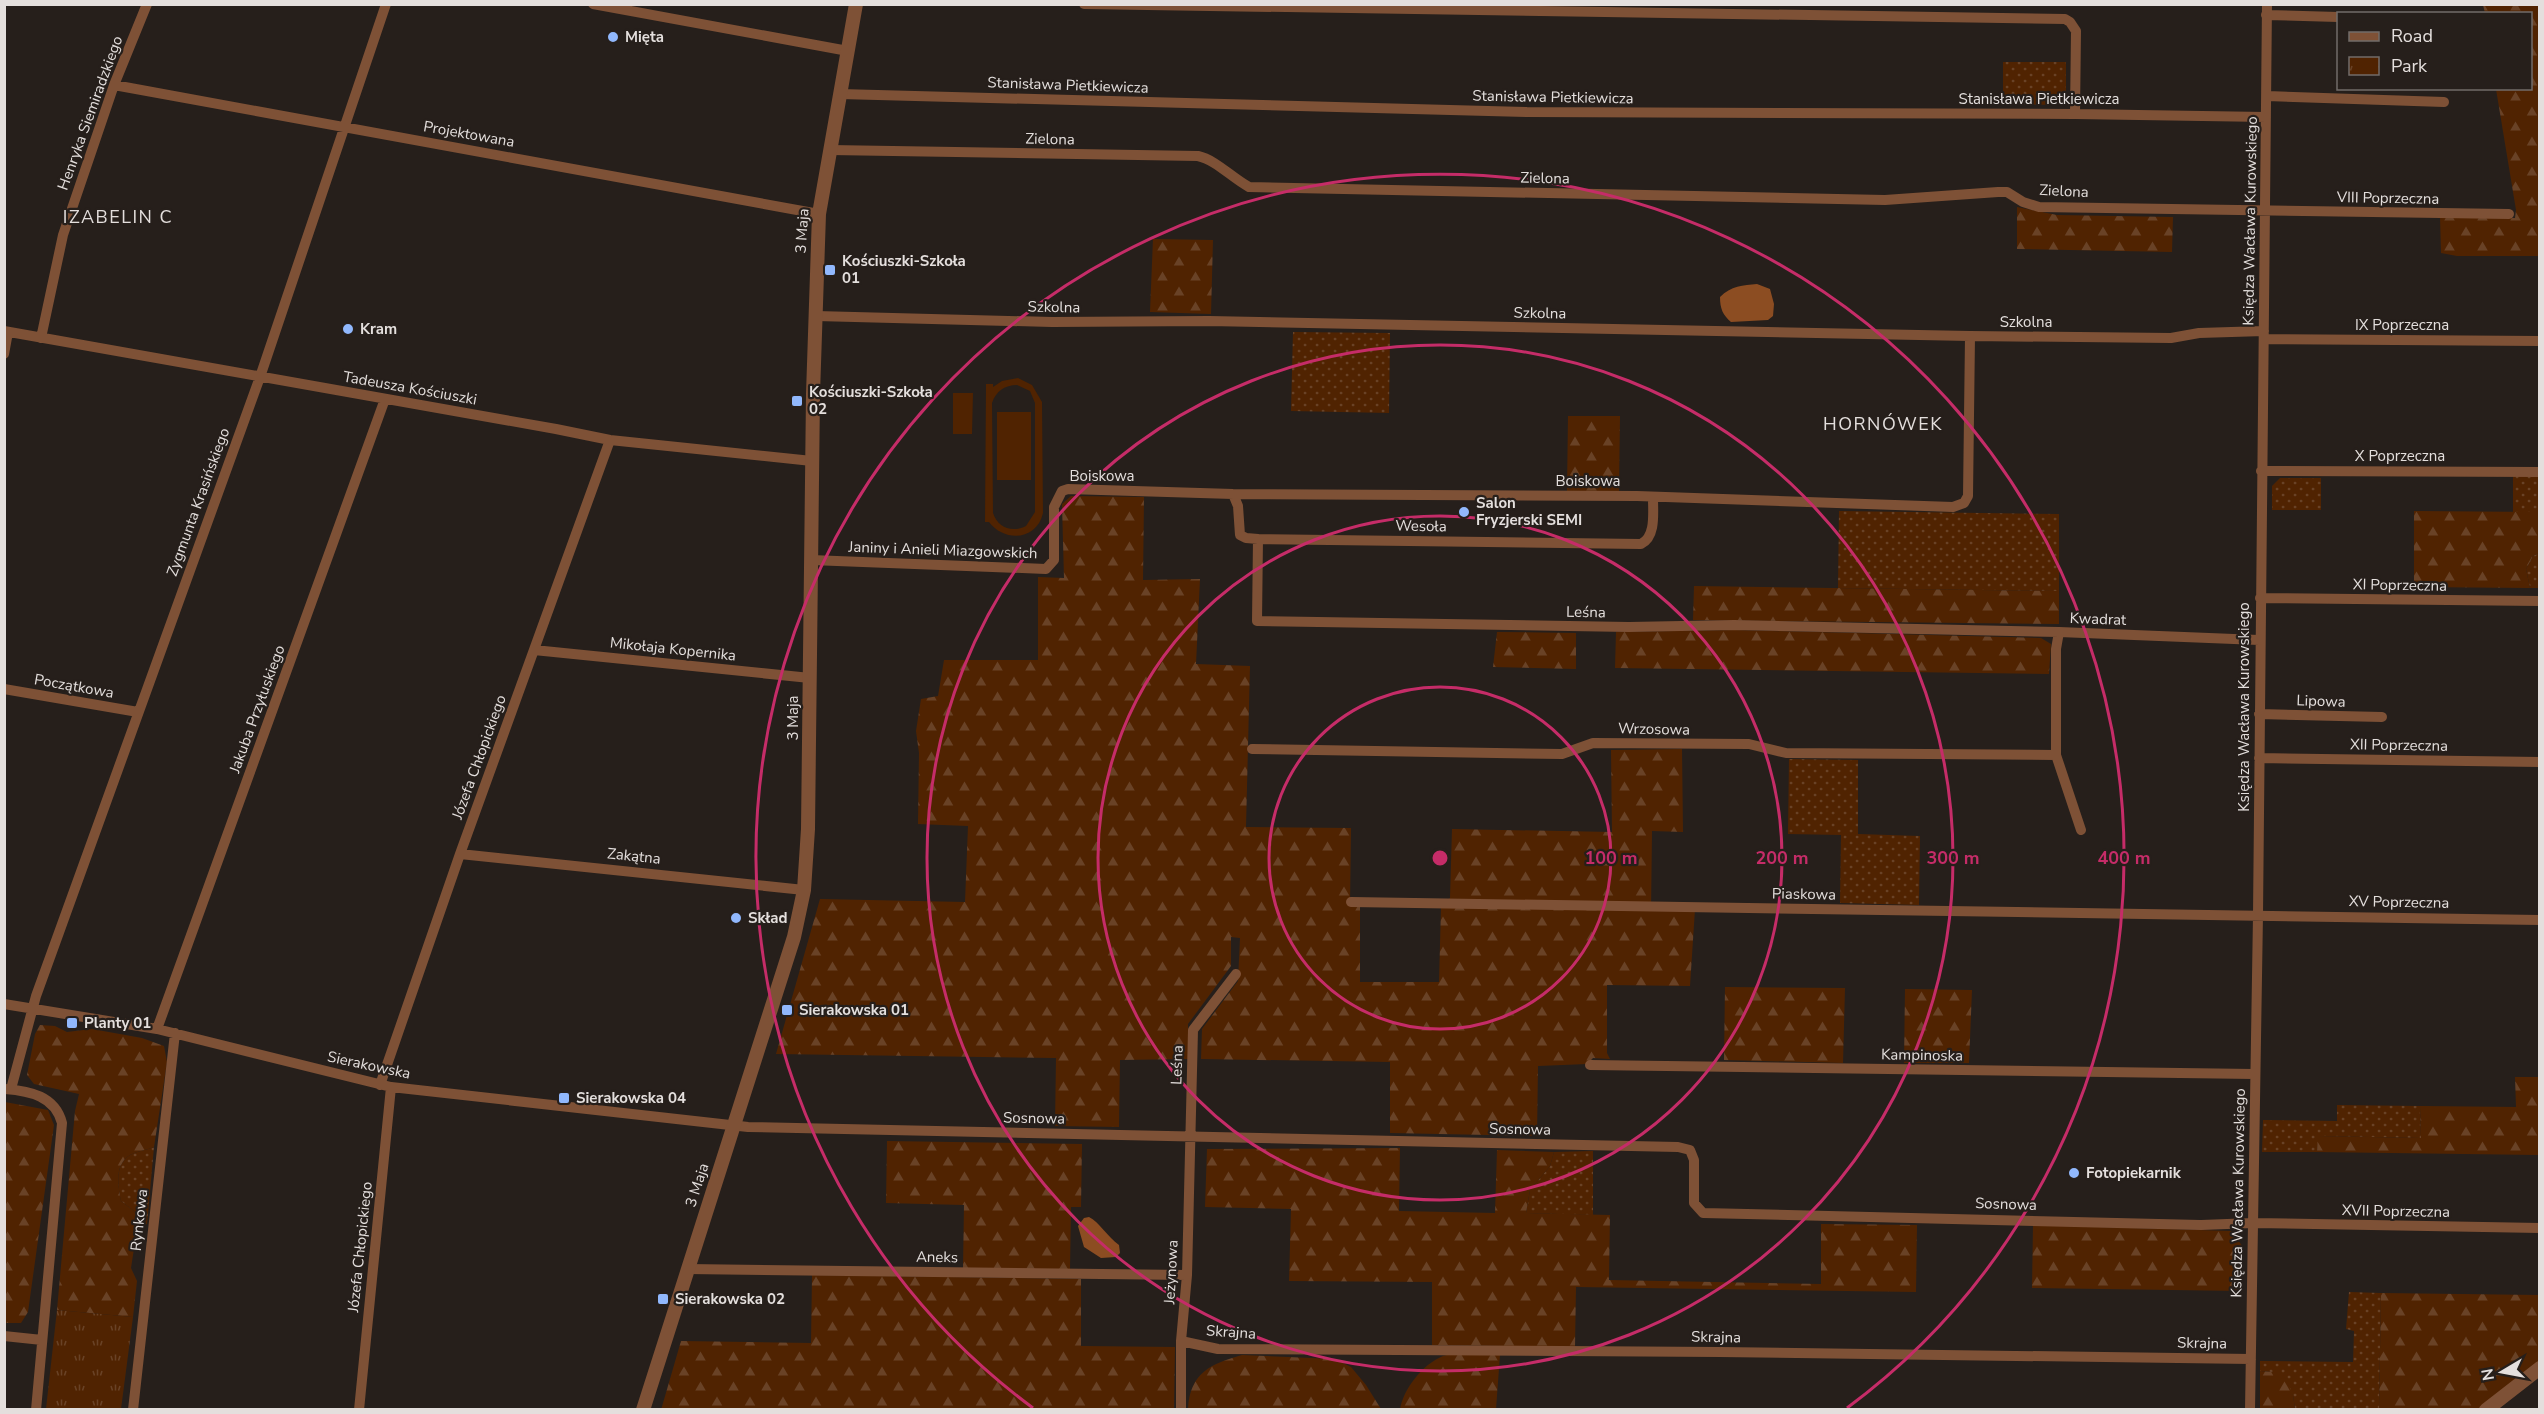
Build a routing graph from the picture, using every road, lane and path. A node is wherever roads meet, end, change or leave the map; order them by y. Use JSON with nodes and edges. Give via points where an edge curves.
{"nodes":[{"id":1,"x":147,"y":4,"type":"edge"},
{"id":2,"x":386,"y":4,"type":"edge"},
{"id":3,"x":593,"y":4,"type":"edge"},
{"id":4,"x":856,"y":4,"type":"edge"},
{"id":5,"x":1084,"y":4,"type":"edge"},
{"id":6,"x":2266,"y":10,"type":"edge"},
{"id":7,"x":2337,"y":17,"type":"edge"},
{"id":8,"x":848,"y":51,"type":"junction"},
{"id":9,"x":114,"y":85,"type":"junction"},
{"id":10,"x":840,"y":94,"type":"junction"},
{"id":11,"x":2266,"y":96,"type":"junction"},
{"id":12,"x":2444,"y":102,"type":"dead end"},
{"id":13,"x":2075,"y":114,"type":"junction"},
{"id":14,"x":2266,"y":117,"type":"junction"},
{"id":15,"x":346,"y":126,"type":"junction"},
{"id":16,"x":830,"y":150,"type":"junction"},
{"id":17,"x":2265,"y":212,"type":"junction"},
{"id":18,"x":819,"y":214,"type":"junction"},
{"id":19,"x":2509,"y":214,"type":"dead end"},
{"id":20,"x":816,"y":316,"type":"junction"},
{"id":21,"x":6,"y":332,"type":"edge"},
{"id":22,"x":2264,"y":335,"type":"junction"},
{"id":23,"x":1970,"y":336,"type":"junction"},
{"id":24,"x":40,"y":338,"type":"junction"},
{"id":25,"x":2540,"y":341,"type":"edge"},
{"id":26,"x":4,"y":354,"type":"edge"},
{"id":27,"x":260,"y":376,"type":"junction"},
{"id":28,"x":386,"y":399,"type":"junction"},
{"id":29,"x":610,"y":440,"type":"junction"},
{"id":30,"x":812,"y":461,"type":"junction"},
{"id":31,"x":2261,"y":471,"type":"junction"},
{"id":32,"x":2540,"y":472,"type":"edge"},
{"id":33,"x":1233,"y":494,"type":"junction"},
{"id":34,"x":1653,"y":499,"type":"junction"},
{"id":35,"x":1054,"y":507,"type":"joint"},
{"id":36,"x":1258,"y":539,"type":"junction"},
{"id":37,"x":811,"y":560,"type":"junction"},
{"id":38,"x":2260,"y":598,"type":"junction"},
{"id":39,"x":2540,"y":602,"type":"edge"},
{"id":40,"x":2059,"y":632,"type":"junction"},
{"id":41,"x":2259,"y":640,"type":"junction"},
{"id":42,"x":534,"y":650,"type":"junction"},
{"id":43,"x":810,"y":678,"type":"junction"},
{"id":44,"x":4,"y":689,"type":"edge"},
{"id":45,"x":138,"y":712,"type":"junction"},
{"id":46,"x":2259,"y":714,"type":"junction"},
{"id":47,"x":2382,"y":717,"type":"dead end"},
{"id":48,"x":1252,"y":749,"type":"dead end"},
{"id":49,"x":2056,"y":755,"type":"junction"},
{"id":50,"x":2259,"y":758,"type":"junction"},
{"id":51,"x":2540,"y":762,"type":"edge"},
{"id":52,"x":2081,"y":830,"type":"dead end"},
{"id":53,"x":460,"y":854,"type":"junction"},
{"id":54,"x":804,"y":890,"type":"junction"},
{"id":55,"x":1351,"y":902,"type":"dead end"},
{"id":56,"x":2258,"y":915,"type":"junction"},
{"id":57,"x":2540,"y":920,"type":"edge"},
{"id":58,"x":1236,"y":974,"type":"dead end"},
{"id":59,"x":4,"y":1004,"type":"edge"},
{"id":60,"x":32,"y":1008,"type":"junction"},
{"id":61,"x":158,"y":1029,"type":"junction"},
{"id":62,"x":175,"y":1033,"type":"junction"},
{"id":63,"x":1590,"y":1065,"type":"dead end"},
{"id":64,"x":2254,"y":1074,"type":"junction"},
{"id":65,"x":385,"y":1086,"type":"junction"},
{"id":66,"x":8,"y":1089,"type":"edge"},
{"id":67,"x":733,"y":1125,"type":"junction"},
{"id":68,"x":1189,"y":1136,"type":"junction"},
{"id":69,"x":2253,"y":1223,"type":"junction"},
{"id":70,"x":2540,"y":1228,"type":"edge"},
{"id":71,"x":687,"y":1269,"type":"junction"},
{"id":72,"x":1187,"y":1275,"type":"junction"},
{"id":73,"x":4,"y":1336,"type":"edge"},
{"id":74,"x":42,"y":1340,"type":"junction"},
{"id":75,"x":1182,"y":1341,"type":"junction"},
{"id":76,"x":2251,"y":1359,"type":"junction"},
{"id":77,"x":2540,"y":1368,"type":"edge"},
{"id":78,"x":36,"y":1410,"type":"edge"},
{"id":79,"x":133,"y":1410,"type":"edge"},
{"id":80,"x":359,"y":1410,"type":"edge"},
{"id":81,"x":643,"y":1410,"type":"edge"},
{"id":82,"x":1181,"y":1410,"type":"edge"},
{"id":83,"x":2250,"y":1410,"type":"edge"},
{"id":84,"x":2486,"y":1410,"type":"edge"}],
"edges":[{"from":1,"to":9,"type":"street","name":"Henryka Siemiradzkiego"},
{"from":2,"to":15,"type":"street","name":"Zygmunta Krasińskiego"},
{"from":3,"to":8,"type":"street"},
{"from":4,"to":8,"type":"street","name":"3 Maja"},
{"from":5,"to":13,"type":"street","via":[[2065,19],[2076,31]]},
{"from":6,"to":7,"type":"street"},
{"from":6,"to":11,"type":"street","name":"Księdza Wacława Kurowskiego"},
{"from":8,"to":10,"type":"street","name":"3 Maja"},
{"from":9,"to":15,"type":"street","name":"Projektowana"},
{"from":9,"to":24,"type":"street","name":"Henryka Siemiradzkiego","via":[[63,235]]},
{"from":10,"to":13,"type":"street","name":"Stanisława Pietkiewicza","via":[[1527,112]]},
{"from":10,"to":16,"type":"street","name":"3 Maja"},
{"from":11,"to":12,"type":"street"},
{"from":11,"to":14,"type":"street","name":"Księdza Wacława Kurowskiego"},
{"from":13,"to":14,"type":"street","name":"Stanisława Pietkiewicza"},
{"from":14,"to":17,"type":"street","name":"Księdza Wacława Kurowskiego"},
{"from":15,"to":18,"type":"street","name":"Projektowana"},
{"from":15,"to":27,"type":"street","name":"Zygmunta Krasińskiego"},
{"from":16,"to":17,"type":"street","name":"Zielona","via":[[1198,156],[1249,187],[1885,200],[2007,192],[2039,207]]},
{"from":16,"to":18,"type":"street","name":"3 Maja"},
{"from":17,"to":19,"type":"street","name":"VIII Poprzeczna"},
{"from":17,"to":22,"type":"street","name":"Księdza Wacława Kurowskiego"},
{"from":18,"to":20,"type":"street","name":"3 Maja"},
{"from":20,"to":23,"type":"street","name":"Szkolna"},
{"from":20,"to":30,"type":"street","name":"3 Maja"},
{"from":21,"to":24,"type":"street","name":"Tadeusza Kościuszki"},
{"from":21,"to":26,"type":"street"},
{"from":22,"to":23,"type":"street","name":"Szkolna"},
{"from":22,"to":25,"type":"street","name":"IX Poprzeczna"},
{"from":22,"to":31,"type":"street","name":"Księdza Wacława Kurowskiego"},
{"from":23,"to":34,"type":"street","name":"Boiskowa","via":[[1968,496],[1964,503],[1953,507]]},
{"from":24,"to":27,"type":"street","name":"Tadeusza Kościuszki"},
{"from":27,"to":28,"type":"street","name":"Tadeusza Kościuszki"},
{"from":27,"to":45,"type":"street","name":"Zygmunta Krasińskiego"},
{"from":28,"to":29,"type":"street","name":"Tadeusza Kościuszki"},
{"from":28,"to":61,"type":"street","name":"Jakuba Przyłuskiego"},
{"from":29,"to":30,"type":"street","name":"Tadeusza Kościuszki"},
{"from":29,"to":42,"type":"street","name":"Józefa Chłopickiego"},
{"from":30,"to":37,"type":"street","name":"3 Maja"},
{"from":31,"to":32,"type":"street","name":"X Poprzeczna"},
{"from":31,"to":38,"type":"street","name":"Księdza Wacława Kurowskiego"},
{"from":33,"to":34,"type":"street","name":"Boiskowa"},
{"from":33,"to":35,"type":"street","name":"Boiskowa","via":[[1068,489],[1062,491]]},
{"from":33,"to":36,"type":"street","via":[[1240,535]]},
{"from":34,"to":36,"type":"street","name":"Wesoła","via":[[1651,534],[1641,544]]},
{"from":35,"to":37,"type":"street","name":"Janiny i Anieli Miazgowskich","via":[[1054,560],[1046,569]]},
{"from":36,"to":40,"type":"street","name":"Leśna","via":[[1257,621]]},
{"from":37,"to":43,"type":"street","name":"3 Maja"},
{"from":38,"to":39,"type":"street","name":"XI Poprzeczna"},
{"from":38,"to":41,"type":"street","name":"Księdza Wacława Kurowskiego"},
{"from":40,"to":41,"type":"street","name":"Kwadrat"},
{"from":40,"to":49,"type":"street","name":"Kwadrat"},
{"from":41,"to":46,"type":"street","name":"Księdza Wacława Kurowskiego"},
{"from":42,"to":43,"type":"street","name":"Mikołaja Kopernika"},
{"from":42,"to":53,"type":"street","name":"Józefa Chłopickiego"},
{"from":43,"to":54,"type":"street","name":"3 Maja"},
{"from":44,"to":45,"type":"street","name":"Początkowa"},
{"from":45,"to":60,"type":"street","name":"Zygmunta Krasińskiego"},
{"from":46,"to":47,"type":"street","name":"Lipowa"},
{"from":46,"to":50,"type":"street","name":"Księdza Wacława Kurowskiego"},
{"from":48,"to":49,"type":"street","name":"Wrzosowa","via":[[1563,754],[1593,743],[1749,744],[1786,753]]},
{"from":49,"to":52,"type":"street","name":"Kwadrat"},
{"from":50,"to":51,"type":"street","name":"XII Poprzeczna"},
{"from":50,"to":56,"type":"street","name":"Księdza Wacława Kurowskiego"},
{"from":53,"to":54,"type":"street","name":"Zakątna"},
{"from":53,"to":65,"type":"street","name":"Józefa Chłopickiego"},
{"from":54,"to":67,"type":"street","name":"3 Maja","via":[[794,937]]},
{"from":55,"to":56,"type":"street","name":"Piaskowa"},
{"from":56,"to":57,"type":"street","name":"XV Poprzeczna"},
{"from":56,"to":64,"type":"street","name":"Księdza Wacława Kurowskiego"},
{"from":58,"to":68,"type":"street","name":"Leśna","via":[[1193,1030]]},
{"from":59,"to":60,"type":"street","name":"Sierakowska"},
{"from":60,"to":61,"type":"street","name":"Sierakowska"},
{"from":60,"to":66,"type":"street","name":"Zygmunta Krasińskiego"},
{"from":61,"to":62,"type":"street","name":"Sierakowska"},
{"from":62,"to":65,"type":"street","name":"Sierakowska"},
{"from":62,"to":79,"type":"street","name":"Rynkowa"},
{"from":63,"to":64,"type":"street","name":"Kampinoska"},
{"from":64,"to":69,"type":"street","name":"Księdza Wacława Kurowskiego"},
{"from":65,"to":67,"type":"street","name":"Sierakowska"},
{"from":65,"to":80,"type":"street","name":"Józefa Chłopickiego"},
{"from":66,"to":74,"type":"street","via":[[41,1095],[55,1106],[62,1123]]},
{"from":67,"to":68,"type":"street","name":"Sosnowa","via":[[852,1131]]},
{"from":67,"to":71,"type":"street","name":"3 Maja"},
{"from":68,"to":69,"type":"street","name":"Sosnowa","via":[[1678,1147],[1690,1150],[1694,1160],[1694,1203],[1703,1212],[2201,1225]]},
{"from":68,"to":72,"type":"street","name":"Jeżynowa"},
{"from":69,"to":70,"type":"street","name":"XVII Poprzeczna"},
{"from":69,"to":76,"type":"street","name":"Księdza Wacława Kurowskiego"},
{"from":71,"to":72,"type":"street","name":"Aneks"},
{"from":71,"to":81,"type":"street","name":"3 Maja"},
{"from":72,"to":75,"type":"street","name":"Jeżynowa"},
{"from":73,"to":74,"type":"street"},
{"from":74,"to":78,"type":"street"},
{"from":75,"to":76,"type":"street","name":"Skrajna","via":[[1218,1349]]},
{"from":75,"to":82,"type":"street","name":"Jeżynowa"},
{"from":76,"to":83,"type":"street","name":"Księdza Wacława Kurowskiego"},
{"from":77,"to":84,"type":"street"}]}
